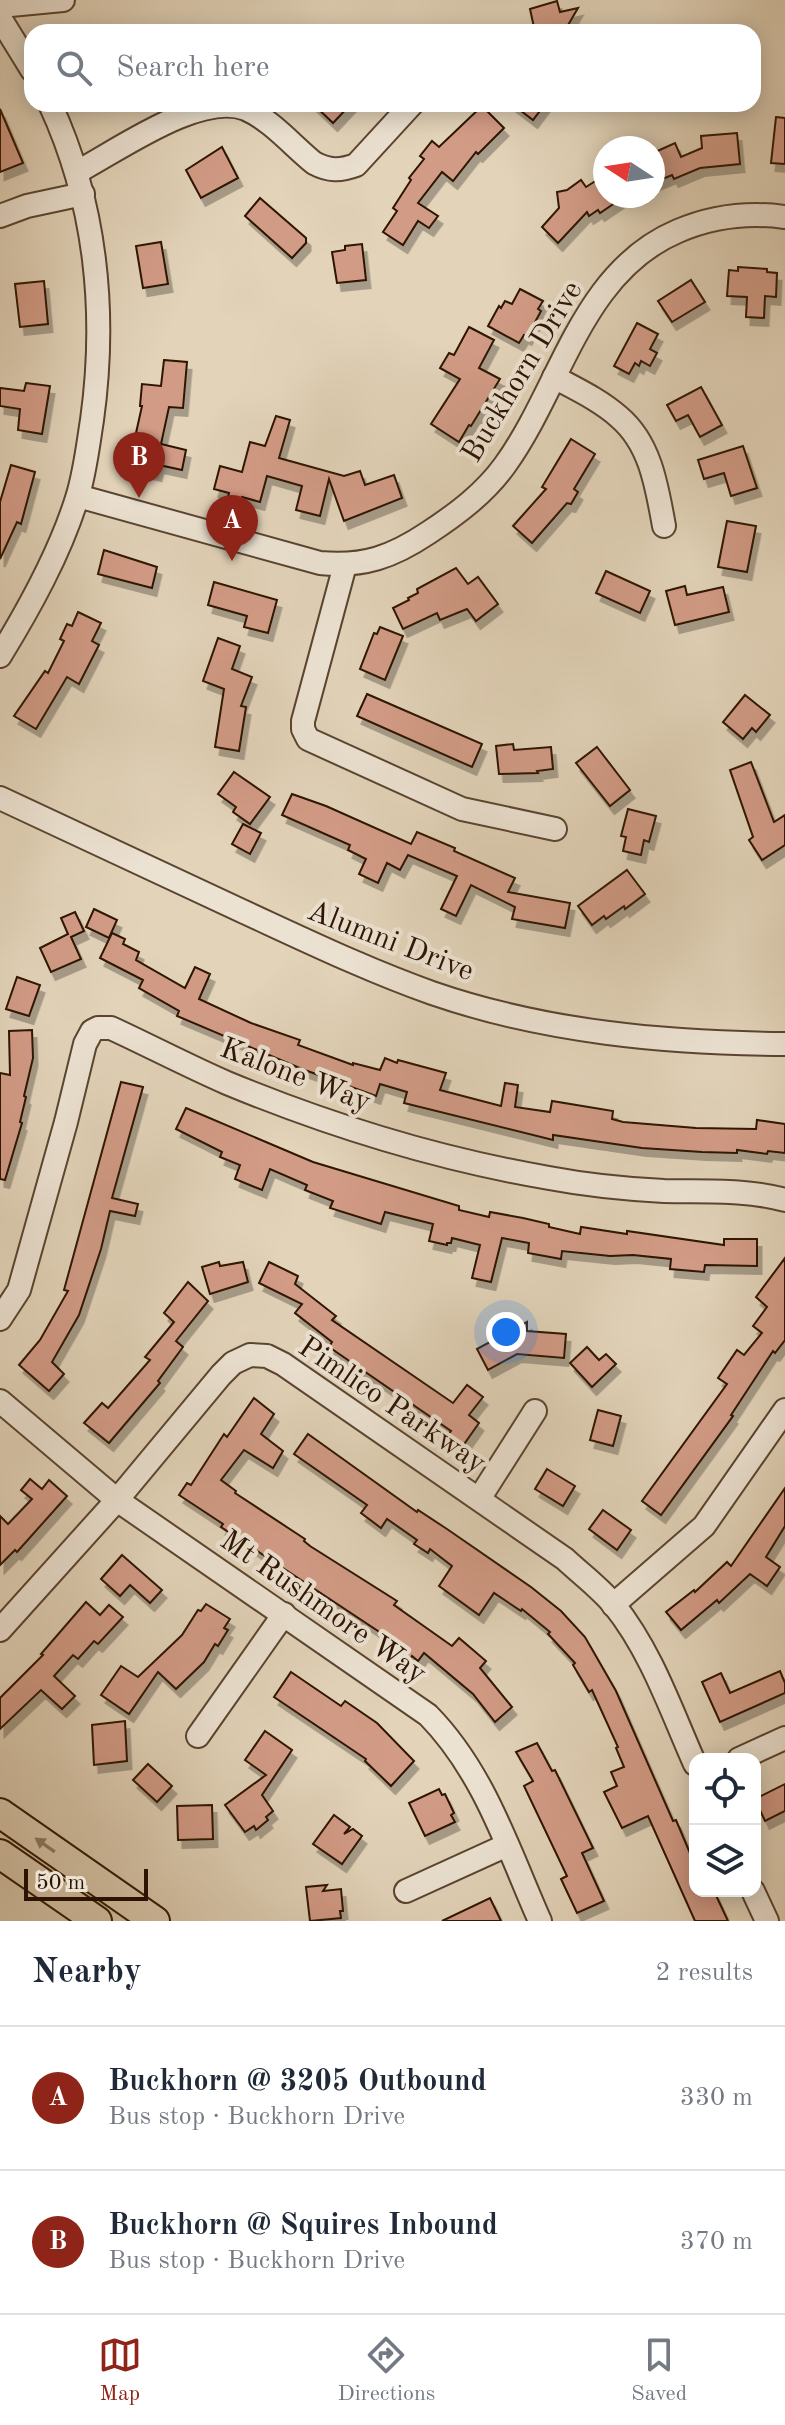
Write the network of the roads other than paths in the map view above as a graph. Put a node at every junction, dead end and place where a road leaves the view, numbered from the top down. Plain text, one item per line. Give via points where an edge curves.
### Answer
1 (63, 0) edge
2 (0, 6) edge
3 (0, 18) edge
4 (24, 57) edge
5 (53, 112) edge
6 (190, 112) edge
7 (251, 112) edge
8 (405, 112) edge
9 (80, 183) junction
10 (0, 216) edge
11 (785, 217) edge
12 (554, 377) junction
13 (78, 496) junction
14 (664, 526) dead end
15 (345, 565) junction
16 (0, 656) edge
17 (0, 798) edge
18 (555, 829) dead end
19 (785, 1044) edge
20 (785, 1200) edge
21 (0, 1319) edge
22 (0, 1401) edge
23 (785, 1410) edge
24 (535, 1411) dead end
25 (479, 1499) junction
26 (117, 1500) junction
27 (613, 1605) junction
28 (284, 1614) junction
29 (0, 1630) edge
30 (198, 1736) dead end
31 (785, 1738) edge
32 (690, 1753) edge
33 (752, 1753) edge
34 (0, 1813) edge
35 (507, 1845) junction
36 (0, 1854) edge
37 (406, 1891) dead end
38 (756, 1897) edge
39 (97, 1921) edge
40 (155, 1921) edge
41 (540, 1921) edge
42 (767, 1921) edge

1 - 2 street
3 - 4 street
5 - 9 street
6 - 9 street
7 - 8 street via 314,163 334,170 356,165
9 - 10 street
9 - 13 street via 100,334
11 - 12 street, Buckhorn Drive via 716,218 645,248 600,296
12 - 14 street via 608,408 633,431 656,479
12 - 15 street, Buckhorn Drive via 505,465 465,507 407,548
13 - 15 street, Buckhorn Drive via 298,558
13 - 16 street via 61,542
15 - 18 street via 303,721 308,739 462,809
17 - 19 street, Alumni Drive via 362,966 434,994 529,1020 613,1034
20 - 21 street, Kalone Way via 743,1192 594,1185 439,1155 292,1108 111,1028 98,1028 85,1044 19,1290
22 - 26 street, Mt Rushmore Way
23 - 27 street via 704,1526
24 - 25 street
25 - 26 street, Pimlico Parkway via 283,1364 258,1353 233,1363
25 - 27 street, Pimlico Parkway via 565,1559
26 - 28 street, Mt Rushmore Way
26 - 29 street, Pimlico Parkway
27 - 32 street, Pimlico Parkway via 638,1639
28 - 30 street
28 - 35 street, Mt Rushmore Way via 412,1702 441,1729 469,1765
31 - 33 street
40 -> 34 main road
35 - 37 street
35 - 41 street, Mt Rushmore Way
36 - 39 main road
38 - 42 street

